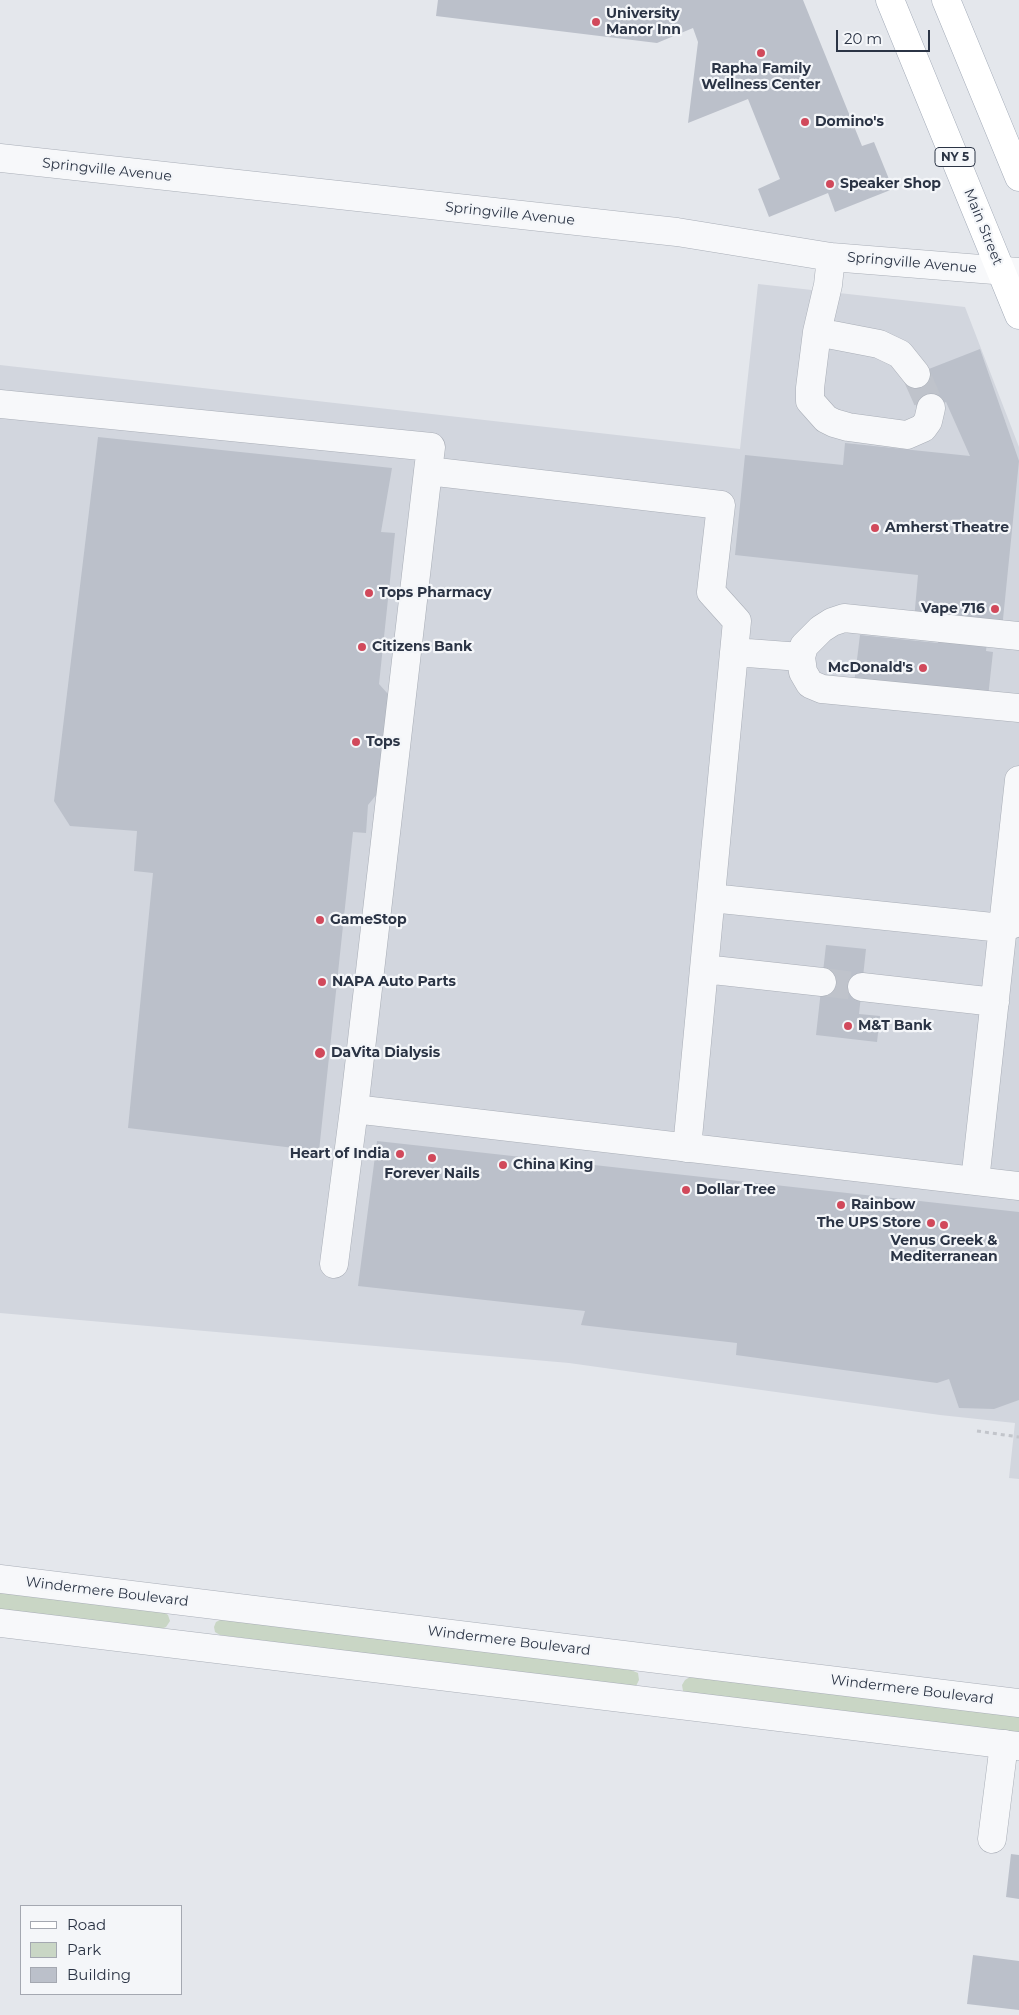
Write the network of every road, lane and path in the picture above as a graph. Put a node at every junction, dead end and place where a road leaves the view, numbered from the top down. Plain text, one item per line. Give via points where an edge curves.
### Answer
1 (890, 0) edge
2 (946, 0) edge
3 (0, 158) edge
4 (1019, 177) edge
5 (831, 257) junction
6 (1010, 271) edge
7 (1019, 315) edge
8 (816, 332) junction
9 (916, 374) tunnel mouth
10 (0, 404) edge
11 (931, 408) dead end
12 (428, 471) junction
13 (1019, 636) edge
14 (734, 652) junction
15 (801, 657) junction
16 (1019, 708) edge
17 (1019, 780) edge
18 (711, 898) junction
19 (1011, 925) edge
20 (1019, 961) edge
21 (704, 969) junction
22 (822, 982) tunnel mouth
23 (862, 987) tunnel mouth
24 (995, 1002) junction
25 (354, 1109) junction
26 (687, 1148) junction
27 (975, 1181) junction
28 (1019, 1186) edge
29 (334, 1264) dead end
30 (977, 1431) dead end
31 (1019, 1437) edge
32 (0, 1579) edge
33 (197, 1603) junction
34 (0, 1622) edge
35 (192, 1646) junction
36 (665, 1660) junction
37 (660, 1703) junction
38 (1019, 1703) edge
39 (1012, 1745) edge
40 (992, 1839) dead end

1 - 6 main road, Main Street / NY 5
2 - 4 main road
3 - 5 street, Springville Avenue via 677,232
5 - 6 street, Springville Avenue
5 - 8 street via 828,285
6 - 7 main road, Main Street / NY 5
8 - 9 street via 879,344 900,354
8 - 11 street via 810,401 826,418 848,427 907,435 923,428
10 - 12 street via 431,447
12 - 14 street via 721,505 711,592 737,621
12 - 25 street
13 - 15 street via 844,618 821,629 804,646
14 - 15 street
14 - 18 street
15 - 16 street via 803,672 810,684 822,689
17 - 19 street
18 - 19 street
18 - 21 street
19 - 20 street
19 - 24 street
21 - 22 street
21 - 26 street
23 - 24 street
24 - 27 street
25 - 26 street
25 - 29 street
26 - 27 street
27 - 28 street
30 - 31 path
32 - 33 street, Windermere Boulevard
33 - 35 street
33 - 36 street, Windermere Boulevard
34 - 35 street
35 - 37 street
36 - 37 street
36 - 38 street, Windermere Boulevard
37 - 39 street
39 - 40 street

